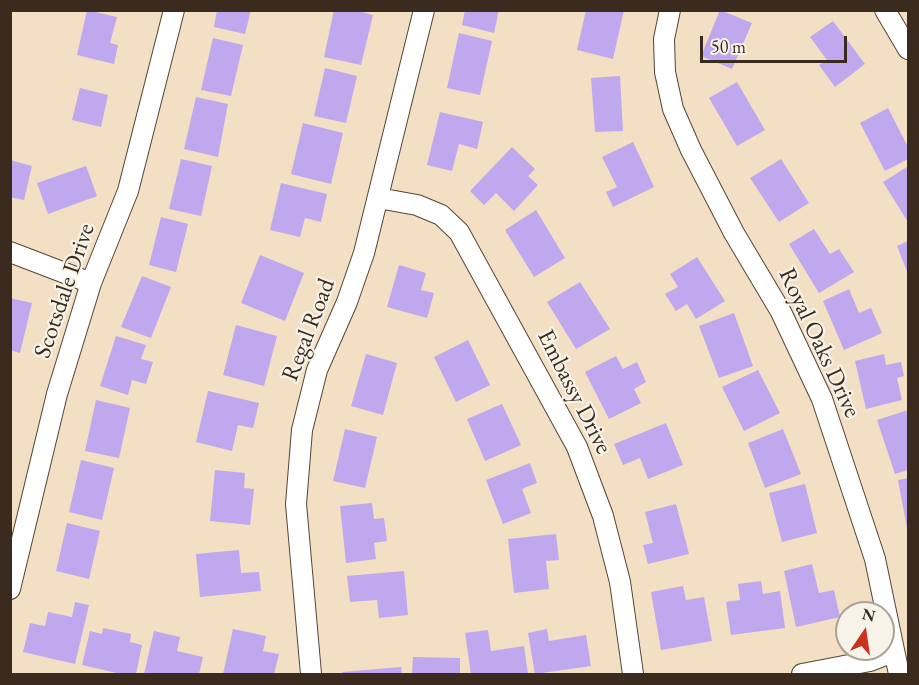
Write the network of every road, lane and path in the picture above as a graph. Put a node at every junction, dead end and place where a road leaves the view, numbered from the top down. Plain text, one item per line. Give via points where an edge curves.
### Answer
1 (174, 10) edge
2 (424, 10) edge
3 (670, 10) edge
4 (885, 10) edge
5 (909, 49) edge
6 (378, 198) junction
7 (10, 252) edge
8 (91, 283) junction
9 (10, 589) edge
10 (883, 601) edge
11 (895, 660) edge
12 (870, 661) edge
13 (310, 675) edge
14 (633, 675) edge
15 (802, 675) edge
16 (899, 675) edge

1 - 8 street, Scotsdale Drive via 128,191
2 - 6 street, Regal Road
3 - 10 street, Royal Oaks Drive via 664,39 665,72 673,109 734,233 782,312 822,399 875,559
4 - 5 street
6 - 13 street, Regal Road via 347,302 316,370 302,430 296,504
6 - 14 street, Embassy Drive via 425,208 441,215 459,232 577,447 603,516 620,582
7 - 8 street
8 - 9 street, Scotsdale Drive via 57,394
11 - 16 street, Royal Oaks Drive
12 - 15 street

